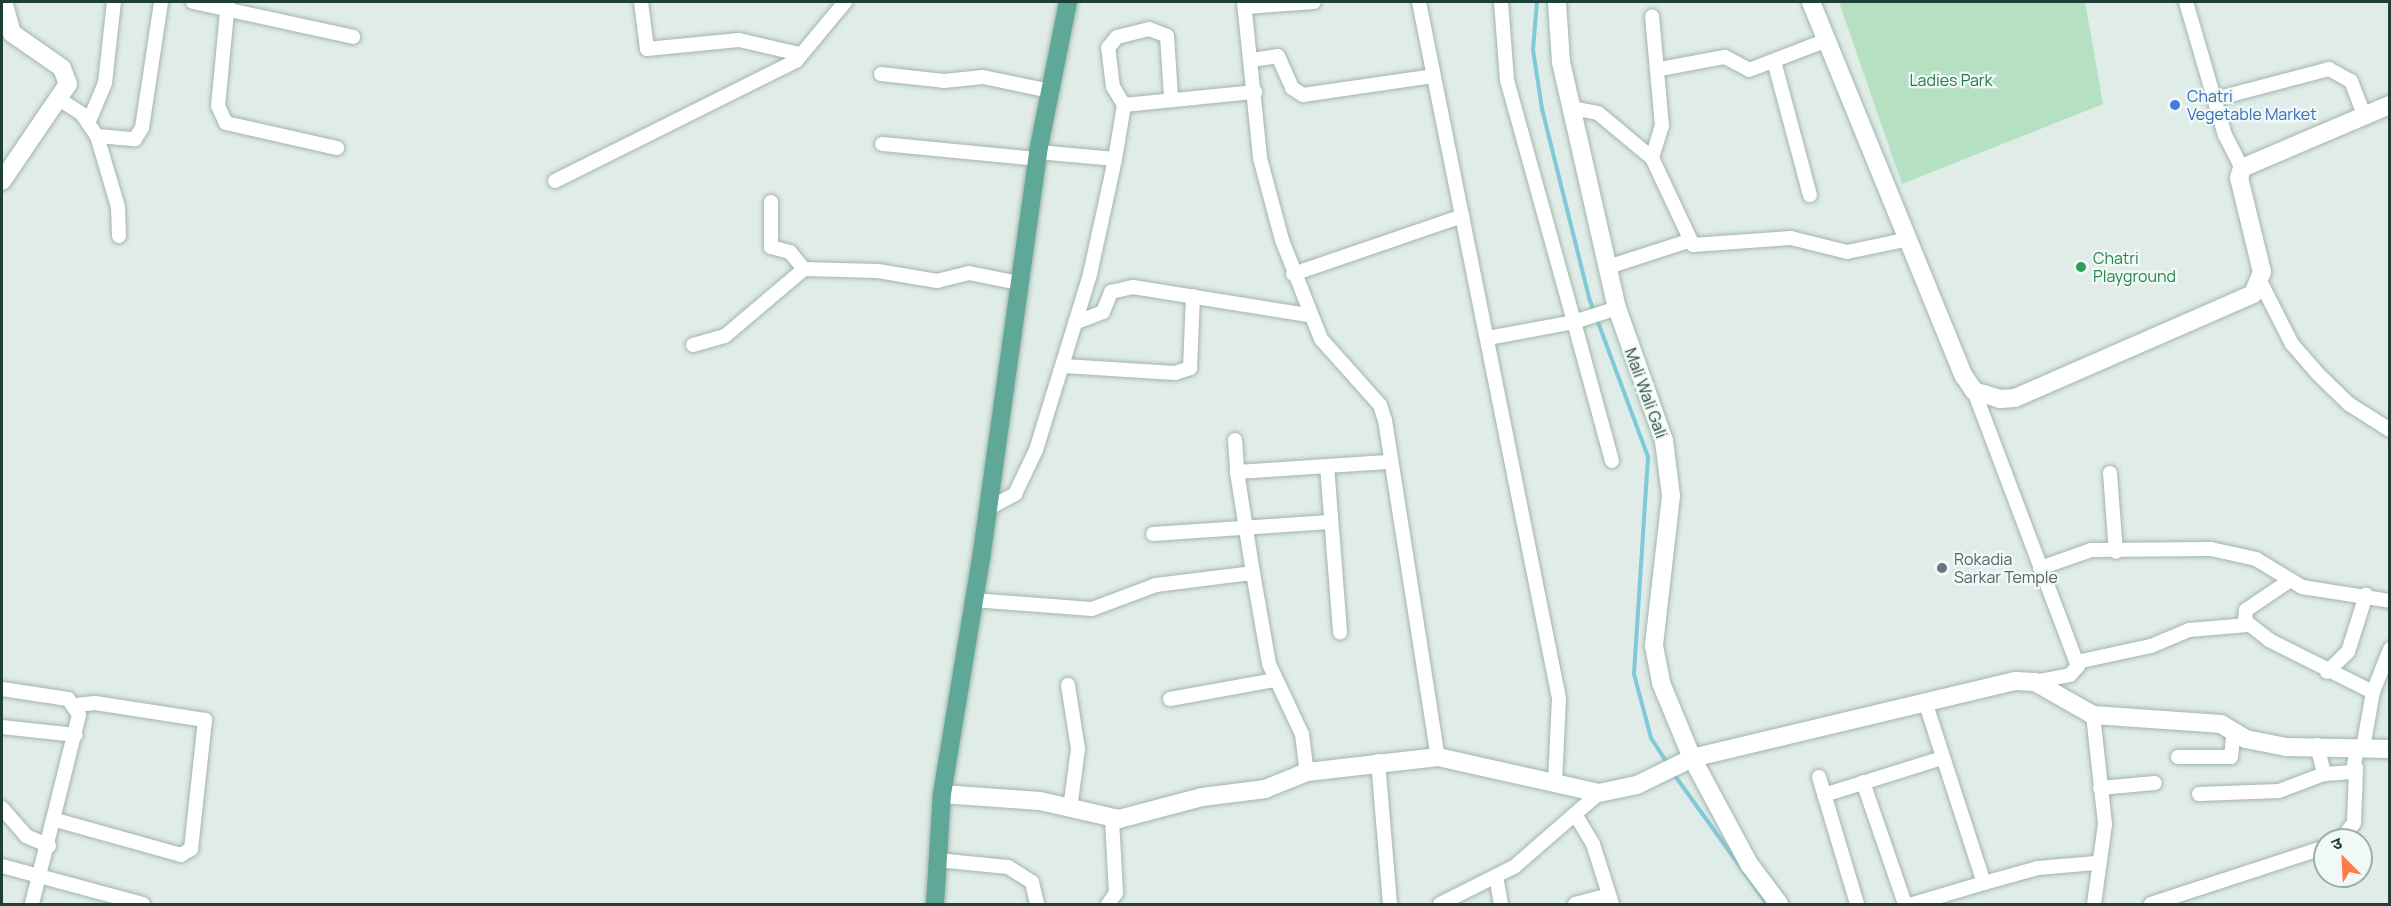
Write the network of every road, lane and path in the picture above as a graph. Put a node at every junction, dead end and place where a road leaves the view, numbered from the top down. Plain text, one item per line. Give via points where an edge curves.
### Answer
1 (3, 2) edge
2 (114, 2) edge
3 (161, 2) edge
4 (193, 2) edge
5 (641, 2) edge
6 (845, 2) edge
7 (1068, 2) edge
8 (1314, 2) edge
9 (1419, 2) edge
10 (1502, 2) edge
11 (1557, 2) edge
12 (1811, 2) edge
13 (2186, 2) edge
14 (228, 4) edge
15 (1244, 4) edge
16 (1653, 16) dead end
17 (7, 35) edge
18 (353, 37) dead end
19 (1827, 40) junction
20 (799, 54) junction
21 (1251, 60) junction
22 (1774, 61) junction
23 (1660, 69) junction
24 (881, 74) dead end
25 (1433, 75) junction
26 (1050, 91) junction
27 (1255, 92) junction
28 (1172, 97) junction
29 (59, 99) junction
30 (2214, 99) junction
31 (1124, 105) junction
32 (2390, 105) edge
33 (1572, 108) junction
34 (2364, 115) junction
35 (89, 121) junction
36 (97, 136) junction
37 (882, 144) dead end
38 (337, 148) dead end
39 (1038, 155) junction
40 (1652, 158) junction
41 (1115, 159) junction
42 (2242, 168) junction
43 (2, 180) edge
44 (555, 181) dead end
45 (1810, 195) dead end
46 (771, 202) dead end
47 (1462, 216) junction
48 (119, 236) dead end
49 (1909, 239) junction
50 (1688, 241) junction
51 (1608, 267) junction
52 (804, 269) junction
53 (1293, 274) junction
54 (1018, 283) junction
55 (2261, 283) junction
56 (1193, 296) junction
57 (1610, 310) junction
58 (1307, 315) junction
59 (1077, 322) junction
60 (1574, 322) junction
61 (1488, 338) junction
62 (693, 345) dead end
63 (1064, 366) junction
64 (1974, 391) junction
65 (2390, 430) edge
66 (1234, 440) dead end
67 (1612, 461) dead end
68 (1388, 462) junction
69 (1327, 466) junction
70 (1237, 472) junction
71 (2110, 473) dead end
72 (989, 508) junction
73 (1330, 522) junction
74 (1244, 527) junction
75 (1153, 534) dead end
76 (2116, 552) junction
77 (2040, 568) junction
78 (1253, 573) junction
79 (2289, 581) junction
80 (2366, 595) junction
81 (973, 600) junction
82 (2390, 602) edge
83 (2248, 625) junction
84 (1340, 632) dead end
85 (2390, 649) edge
86 (2077, 662) junction
87 (2327, 672) junction
88 (1275, 680) junction
89 (2035, 681) junction
90 (1068, 685) dead end
91 (2, 689) edge
92 (2373, 692) junction
93 (1170, 699) dead end
94 (1925, 700) junction
95 (76, 705) junction
96 (2093, 715) junction
97 (2, 728) edge
98 (2234, 730) junction
99 (76, 735) junction
100 (2318, 745) junction
101 (2390, 749) edge
102 (2358, 756) junction
103 (1438, 757) junction
104 (2178, 757) dead end
105 (1692, 758) junction
106 (1942, 758) junction
107 (1378, 761) junction
108 (1307, 772) junction
109 (2324, 774) junction
110 (1819, 777) dead end
111 (1863, 782) junction
112 (2155, 783) dead end
113 (1555, 784) junction
114 (2100, 788) junction
115 (1599, 793) junction
116 (942, 794) junction
117 (2199, 794) dead end
118 (1824, 795) junction
119 (2, 808) edge
120 (1070, 809) junction
121 (1575, 814) junction
122 (1112, 818) junction
123 (56, 820) junction
124 (2350, 828) edge
125 (49, 846) junction
126 (2313, 850) edge
127 (937, 860) junction
128 (2096, 863) junction
129 (2, 866) edge
130 (41, 875) junction
131 (1496, 876) junction
132 (1984, 882) junction
133 (2192, 890) junction
134 (1610, 900) edge
135 (32, 904) edge
136 (143, 904) edge
137 (935, 904) edge
138 (1037, 904) edge
139 (1107, 904) edge
140 (1390, 904) edge
141 (1440, 904) edge
142 (1501, 904) edge
143 (1575, 904) edge
144 (1779, 904) edge
145 (1857, 904) edge
146 (1905, 904) edge
147 (1912, 904) edge
148 (2094, 904) edge
149 (2151, 904) edge
150 (2197, 904) edge

1 - 17 street
2 - 35 street via 105,83
3 - 36 street via 142,128 135,139
4 - 14 street
5 - 20 street via 647,49 739,40
6 - 20 street
7 - 26 main road
8 - 15 street
9 - 25 street
10 - 60 street via 1507,80
11 - 33 street, Mali Wali Gali via 1559,51
12 - 19 street
13 - 30 street
14 - 18 street
14 - 38 street via 218,106 226,123
15 - 21 street
16 - 23 street
17 - 29 street via 67,73 69,84
19 - 22 street
19 - 49 street
20 - 44 street via 768,77
21 - 25 street via 1278,56 1292,88 1303,95
21 - 27 street
22 - 23 street via 1749,70 1725,57
22 - 45 street
23 - 40 street via 1662,126
24 - 26 street via 944,81 984,77
25 - 47 street
26 - 39 main road
27 - 28 street
27 - 53 street via 1260,158
28 - 31 street
28 - 31 street via 1167,36 1149,29 1117,37 1108,48 1113,87
29 - 35 street
29 - 43 street
30 - 34 street via 2328,69 2351,81
30 - 42 street
31 - 41 street
32 - 34 street
33 - 40 street via 1598,113
33 - 51 street, Mali Wali Gali
34 - 42 street
35 - 36 street
36 - 48 street via 118,207
37 - 39 street
39 - 41 street
39 - 54 main road
40 - 50 street
41 - 59 street
42 - 55 street via 2239,178 2254,231
46 - 52 street via 771,248 790,252
47 - 53 street
47 - 61 street
49 - 50 street via 1847,252 1791,238 1701,246
49 - 64 street
50 - 51 street
51 - 57 street, Mali Wali Gali
52 - 54 street via 878,271 937,281 969,273
52 - 62 street via 732,331
53 - 58 street
54 - 72 main road
55 - 64 street via 2241,301 2015,398
55 - 65 street via 2292,344 2318,374 2349,404
56 - 58 street
56 - 59 street via 1118,289 1107,298 1103,312
56 - 63 street via 1190,368 1175,373
57 - 60 street
57 - 105 street, Mali Wali Gali via 1664,441 1671,496 1654,646 1661,683
58 - 68 street via 1340,364 1380,405
59 - 63 street
60 - 61 street
60 - 67 street
61 - 113 street via 1559,698
63 - 72 street via 1020,486 1006,502
64 - 77 street
66 - 70 street
68 - 69 street
68 - 103 street
69 - 70 street
69 - 73 street
70 - 74 street
71 - 76 street
72 - 81 main road
73 - 74 street
73 - 84 street
74 - 75 street
74 - 78 street
76 - 77 street via 2091,550
76 - 79 street via 2211,549 2256,559
77 - 86 street
78 - 81 street via 1156,585 1092,609
78 - 88 street
79 - 80 street
79 - 83 street via 2246,610
80 - 82 street
80 - 87 street via 2348,652
81 - 116 main road
83 - 86 street via 2189,630 2151,646
83 - 87 street
85 - 92 street
86 - 89 street via 2070,675
87 - 92 street
88 - 93 street
88 - 108 street via 1302,734
89 - 94 street via 2003,682
89 - 96 street
90 - 120 street via 1078,749
91 - 95 street via 68,699
92 - 102 street
94 - 105 street
94 - 106 street
95 - 99 street
95 - 123 street via 95,703 205,720 191,849 181,855
96 - 98 street via 2221,724
96 - 114 street
97 - 99 street
98 - 100 street via 2255,742
98 - 104 street via 2232,757
99 - 123 street
100 - 102 street
100 - 109 street
101 - 102 street
102 - 109 street via 2349,774
102 - 124 street via 2354,823
103 - 107 street
103 - 113 street
105 - 115 street via 1636,785
105 - 144 street, Mali Wali Gali via 1749,864
106 - 111 street
106 - 132 street
107 - 108 street
107 - 140 street
108 - 122 street via 1265,789
109 - 117 street via 2279,791
110 - 118 street
111 - 118 street
111 - 146 street
112 - 114 street
113 - 115 street
114 - 128 street via 2104,824
115 - 121 street
116 - 120 street via 1040,801
116 - 127 main road
118 - 145 street
119 - 125 street via 26,836
120 - 122 street
121 - 131 street
121 - 134 street via 1593,844
122 - 139 street via 1116,893
123 - 125 street
125 - 130 street
126 - 133 street
127 - 137 main road
127 - 138 street via 1008,867 1032,882
128 - 132 street via 2038,868
128 - 148 street
129 - 130 street
130 - 135 street
130 - 136 street
131 - 141 street
131 - 142 street
132 - 147 street
133 - 149 street
133 - 150 street
134 - 143 street

